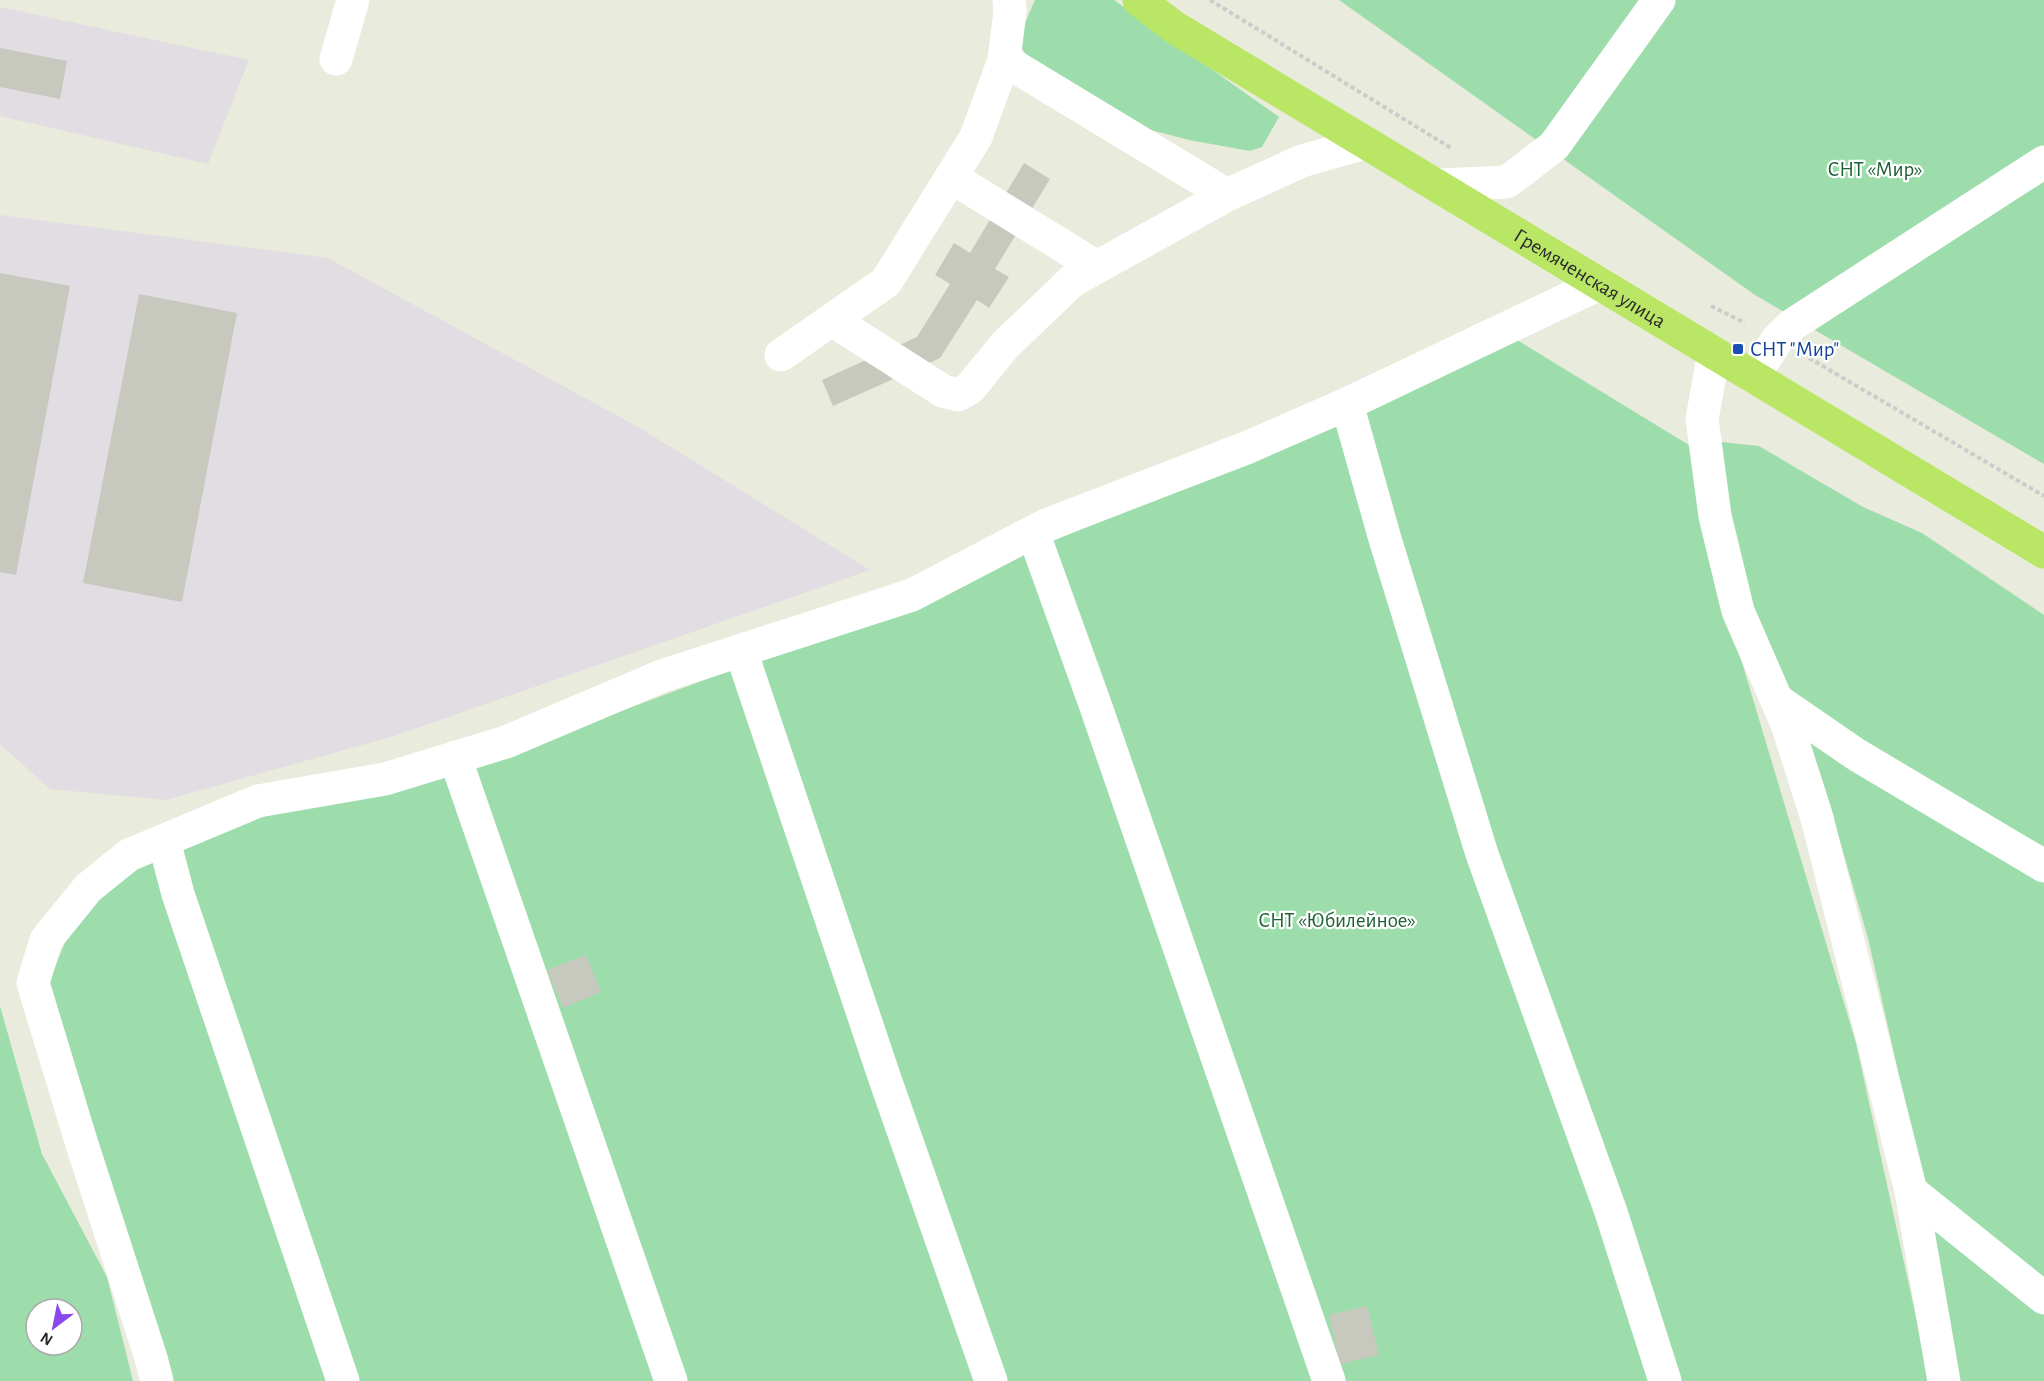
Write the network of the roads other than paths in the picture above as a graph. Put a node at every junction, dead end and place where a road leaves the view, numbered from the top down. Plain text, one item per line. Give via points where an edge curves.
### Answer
1 (352, 0) edge
2 (1009, 0) edge
3 (1139, 0) edge
4 (1659, 0) edge
5 (336, 59) dead end
6 (1004, 60) junction
7 (1365, 143) junction
8 (2044, 162) edge
9 (951, 177) junction
10 (1437, 186) junction
11 (1227, 195) junction
12 (1097, 267) junction
13 (1599, 284) junction
14 (832, 320) junction
15 (1714, 353) junction
16 (781, 355) dead end
17 (1753, 377) junction
18 (1347, 404) junction
19 (1034, 532) junction
20 (2044, 552) edge
21 (741, 651) junction
22 (1777, 700) junction
23 (455, 757) junction
24 (164, 841) junction
25 (2044, 866) edge
26 (1911, 1191) junction
27 (2044, 1298) edge
28 (157, 1381) edge
29 (343, 1381) edge
30 (671, 1381) edge
31 (991, 1381) edge
32 (1329, 1381) edge
33 (1665, 1381) edge
34 (1944, 1381) edge

1 - 5 street
2 - 6 street
3 - 7 main road, Гремяченская улица via 1174,27
4 - 10 street via 1554,146 1507,182
6 - 9 street via 976,137
6 - 11 street
7 - 10 main road, Гремяченская улица
7 - 11 street via 1302,161
8 - 17 street via 1792,325
9 - 12 street
9 - 14 street via 886,282
10 - 13 main road, Гремяченская улица
11 - 12 street
12 - 14 street via 1072,281 1005,345 970,388 958,395 943,391
13 - 15 main road, Гремяченская улица
13 - 18 street
14 - 16 street
15 - 17 main road, Гремяченская улица
15 - 22 street via 1702,419 1715,516 1738,611
17 - 20 main road, Гремяченская улица
18 - 19 street
18 - 33 street via 1384,539 1482,854 1611,1212
19 - 21 street via 912,595
19 - 32 street
21 - 23 street via 662,676 506,742
21 - 31 street
22 - 25 street via 1857,755
22 - 26 street via 1817,818
23 - 24 street via 385,779 258,801
23 - 30 street
24 - 28 street via 129,855 88,888 46,940 33,983
24 - 29 street via 178,894
26 - 27 street
26 - 34 street

